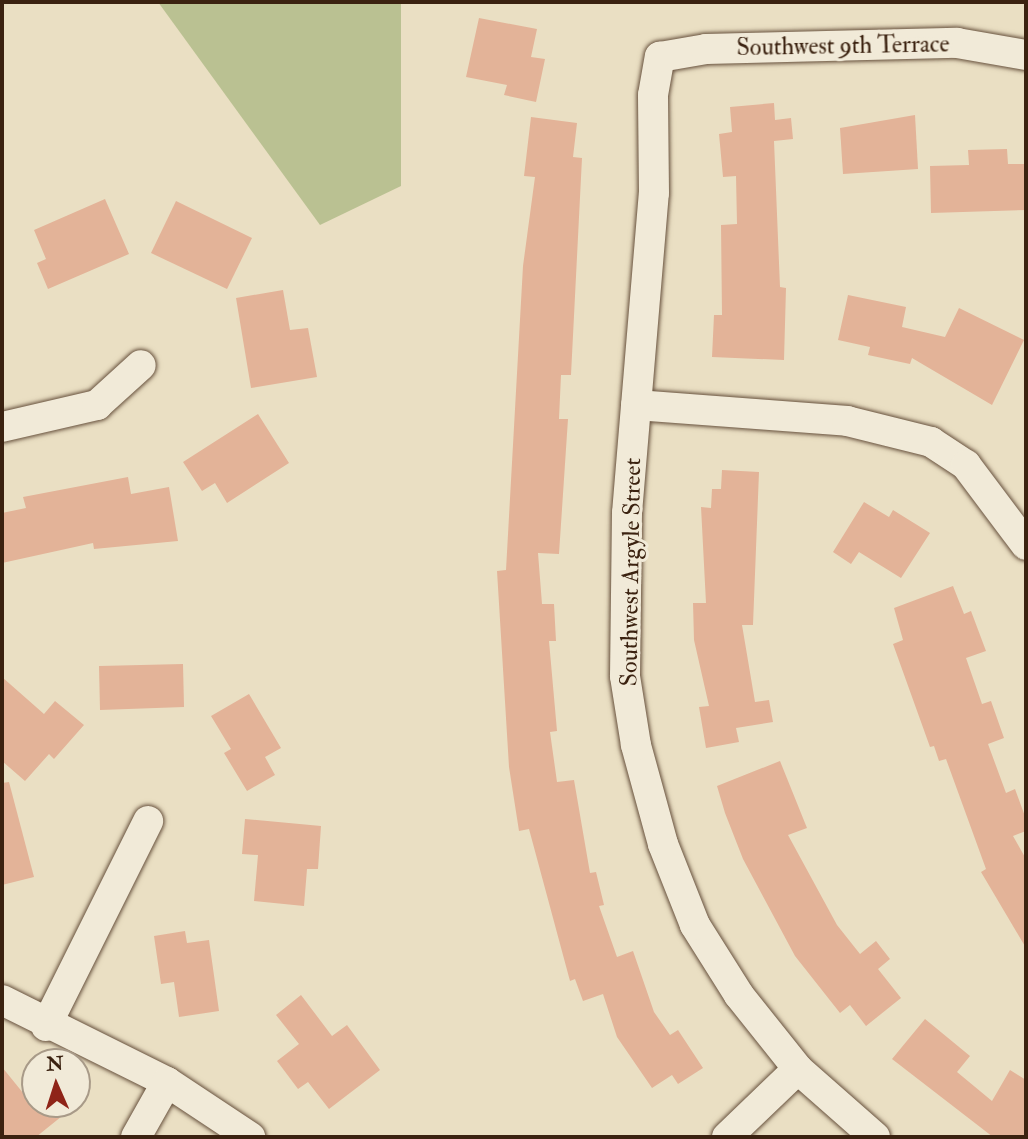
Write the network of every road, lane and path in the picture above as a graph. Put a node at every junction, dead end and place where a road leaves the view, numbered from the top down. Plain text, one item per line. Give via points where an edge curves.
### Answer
1 (1026, 55) edge
2 (660, 57) joint
3 (141, 365) dead end
4 (636, 405) junction
5 (2, 427) edge
6 (1026, 545) edge
7 (148, 821) dead end
8 (2, 1000) edge
9 (46, 1026) junction
10 (798, 1069) junction
11 (167, 1082) junction
12 (136, 1137) edge
13 (250, 1137) edge
14 (727, 1137) edge
15 (875, 1137) edge

1 - 2 street, Southwest 9th Terrace via 957,43 706,49
2 - 4 street, Southwest Argyle Street via 653,95 654,193
3 - 5 street via 97,405
4 - 6 street via 846,421 931,442 966,465
4 - 10 street, Southwest Argyle Street via 627,513 625,676 636,745 663,844 695,925 738,995
7 - 9 street
8 - 9 street
9 - 11 street
10 - 14 street
10 - 15 street, Southwest Argyle Street
11 - 12 street
11 - 13 street

